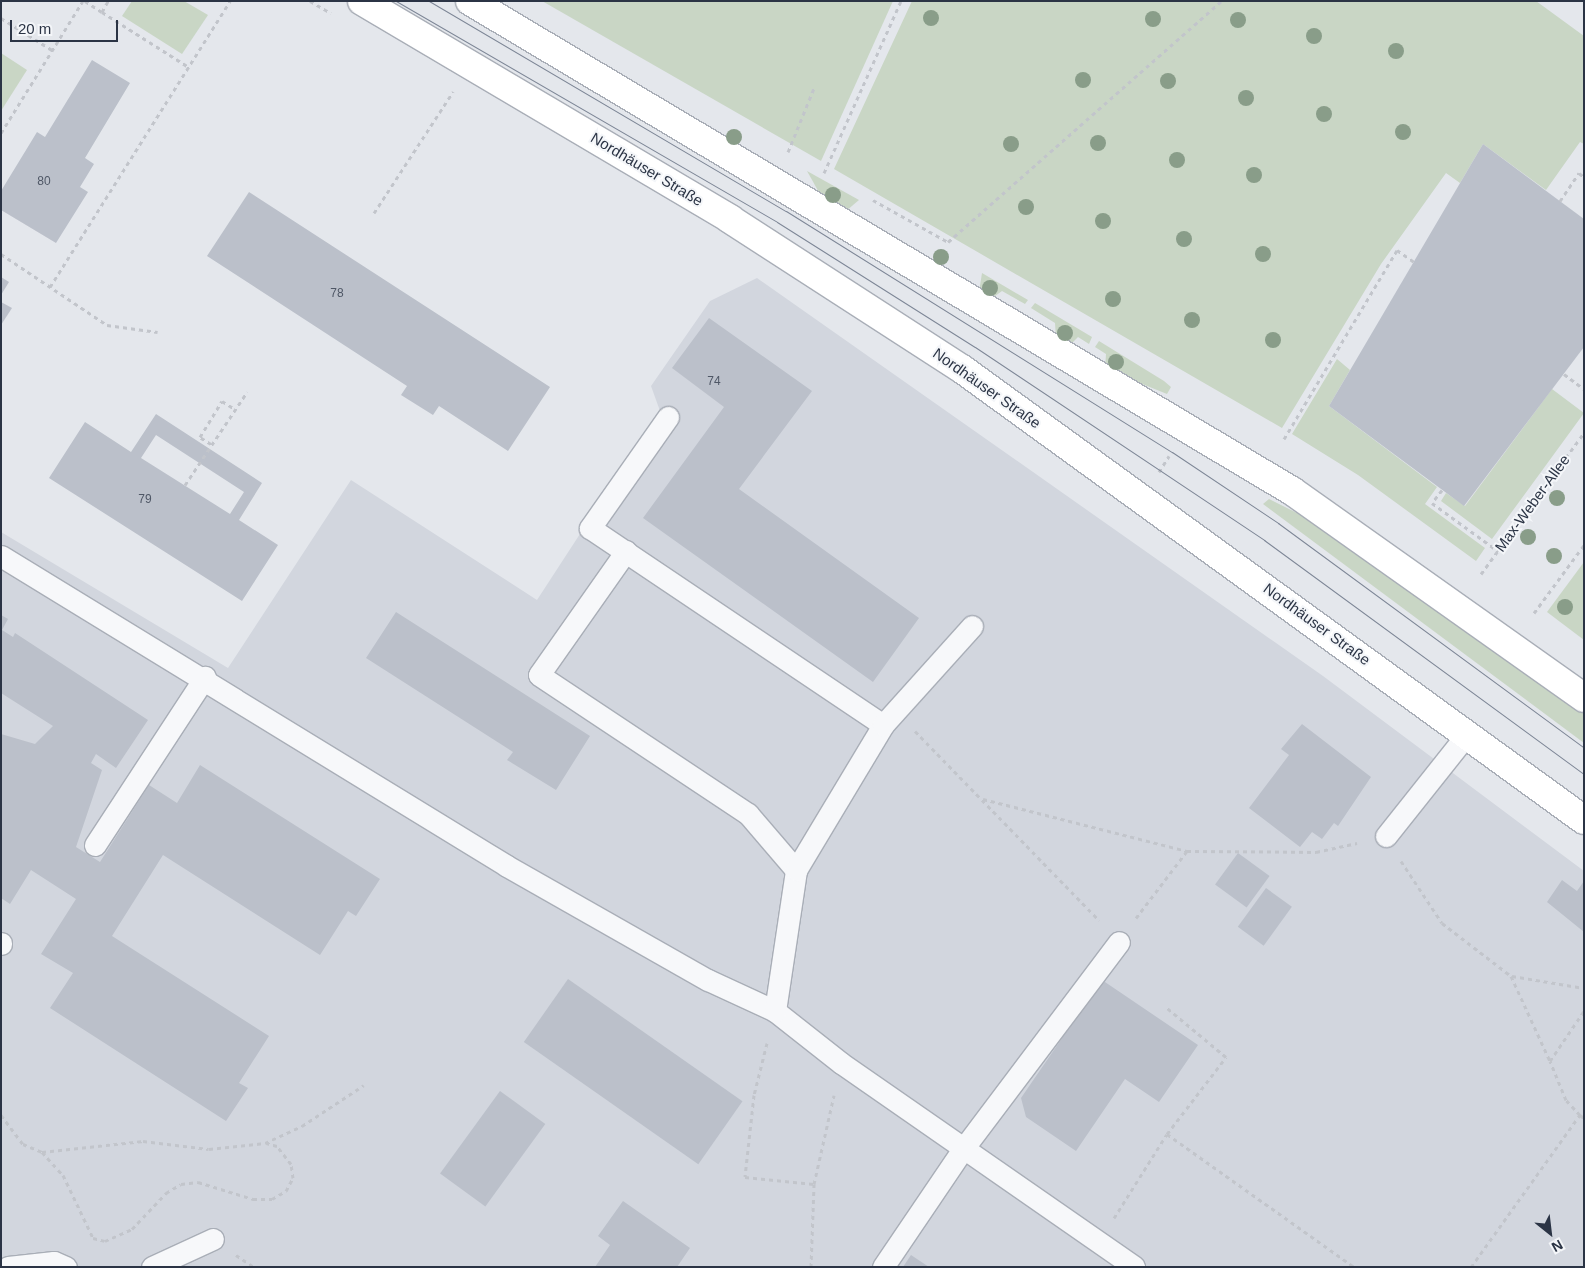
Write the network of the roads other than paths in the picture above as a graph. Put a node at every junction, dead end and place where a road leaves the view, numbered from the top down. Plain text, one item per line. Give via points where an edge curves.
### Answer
1 (362, 1) edge
2 (470, 1) edge
3 (668, 417) dead end
4 (626, 551) junction
5 (1, 556) edge
6 (972, 626) dead end
7 (206, 677) junction
8 (1584, 698) edge
9 (888, 718) junction
10 (1467, 734) junction
11 (1584, 820) edge
12 (1386, 836) road end
13 (95, 844) dead end
14 (796, 870) junction
15 (1119, 942) road end
16 (775, 1011) junction
17 (963, 1149) junction
18 (213, 1239) dead end
19 (8, 1267) edge
20 (66, 1267) edge
21 (152, 1267) edge
22 (883, 1267) edge
23 (1134, 1267) edge

1 - 10 main road, Nordhäuser Straße via 730,219 962,369
2 - 8 main road via 1292,491
3 - 4 lane via 590,528
4 - 9 lane
4 - 14 lane via 540,675 748,814
5 - 7 lane
6 - 9 lane
7 - 13 lane
7 - 16 lane via 507,866 708,980
9 - 14 lane
10 - 11 main road, Nordhäuser Straße
10 - 12 lane
14 - 16 lane
15 - 17 lane
16 - 17 lane via 841,1063
17 - 22 lane
17 - 23 lane
18 - 21 lane
19 - 20 lane via 54,1262

